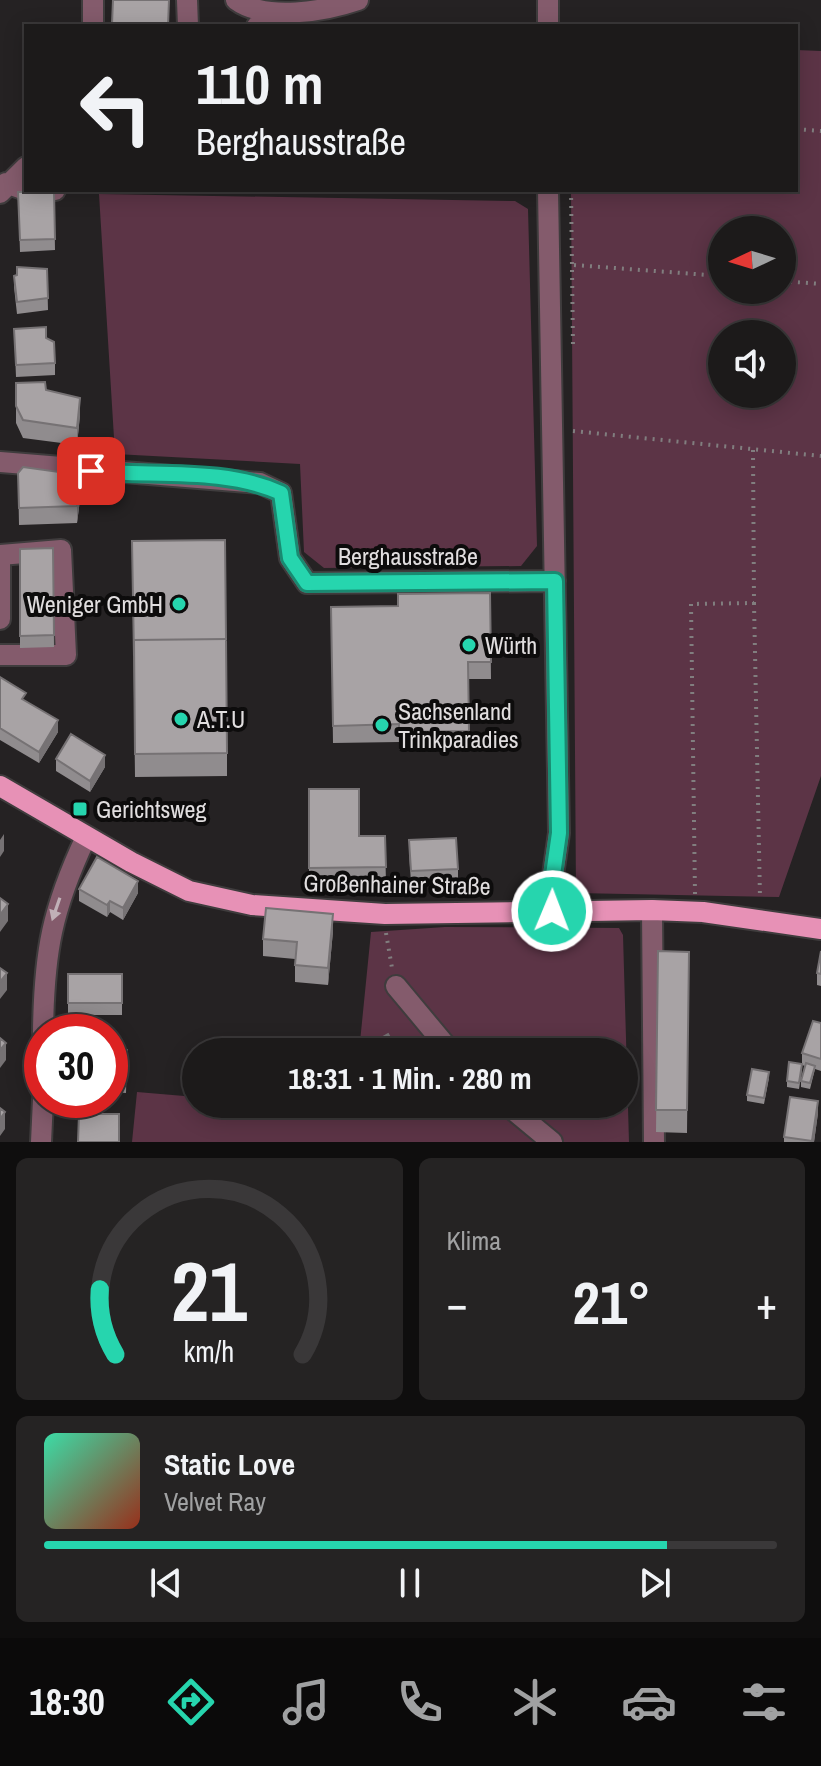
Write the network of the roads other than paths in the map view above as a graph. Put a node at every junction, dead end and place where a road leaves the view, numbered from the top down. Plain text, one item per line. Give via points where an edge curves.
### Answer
1 (93, 0) edge
2 (187, 0) edge
3 (236, 0) edge
4 (358, 0) edge
5 (548, 0) edge
6 (298, 11) junction
7 (93, 24) edge
8 (188, 24) edge
9 (262, 24) edge
10 (548, 24) edge
11 (24, 169) edge
12 (3, 188) edge
13 (24, 191) edge
14 (548, 192) edge
15 (0, 462) edge
16 (0, 558) edge
17 (555, 581) junction
18 (0, 619) edge
19 (0, 655) edge
20 (0, 786) edge
21 (86, 837) junction
22 (652, 910) junction
23 (552, 911) junction
24 (821, 929) edge
25 (396, 986) road end
26 (43, 1014) edge
27 (439, 1038) edge
28 (42, 1118) edge
29 (523, 1118) edge
30 (41, 1142) edge
31 (552, 1142) edge
32 (654, 1142) edge

1 - 7 street
2 - 8 street
3 - 6 street via 252,9
4 - 6 street
5 - 10 street
6 - 9 street
11 - 12 street
12 - 13 street
14 - 17 street
15 - 17 street, Berghausstraße via 260,483 281,493 290,558 307,583
16 - 18 street
16 - 19 street via 61,550 66,655
17 - 23 street via 559,833
20 - 21 main road, Großenhainer Straße
21 - 23 main road, Großenhainer Straße via 189,891 252,905 385,914
21 -> 26 street via 51,925
22 - 23 main road, Großenhainer Straße
22 - 24 main road, Großenhainer Straße
22 - 32 street
25 - 27 street
28 - 30 street
29 - 31 street

